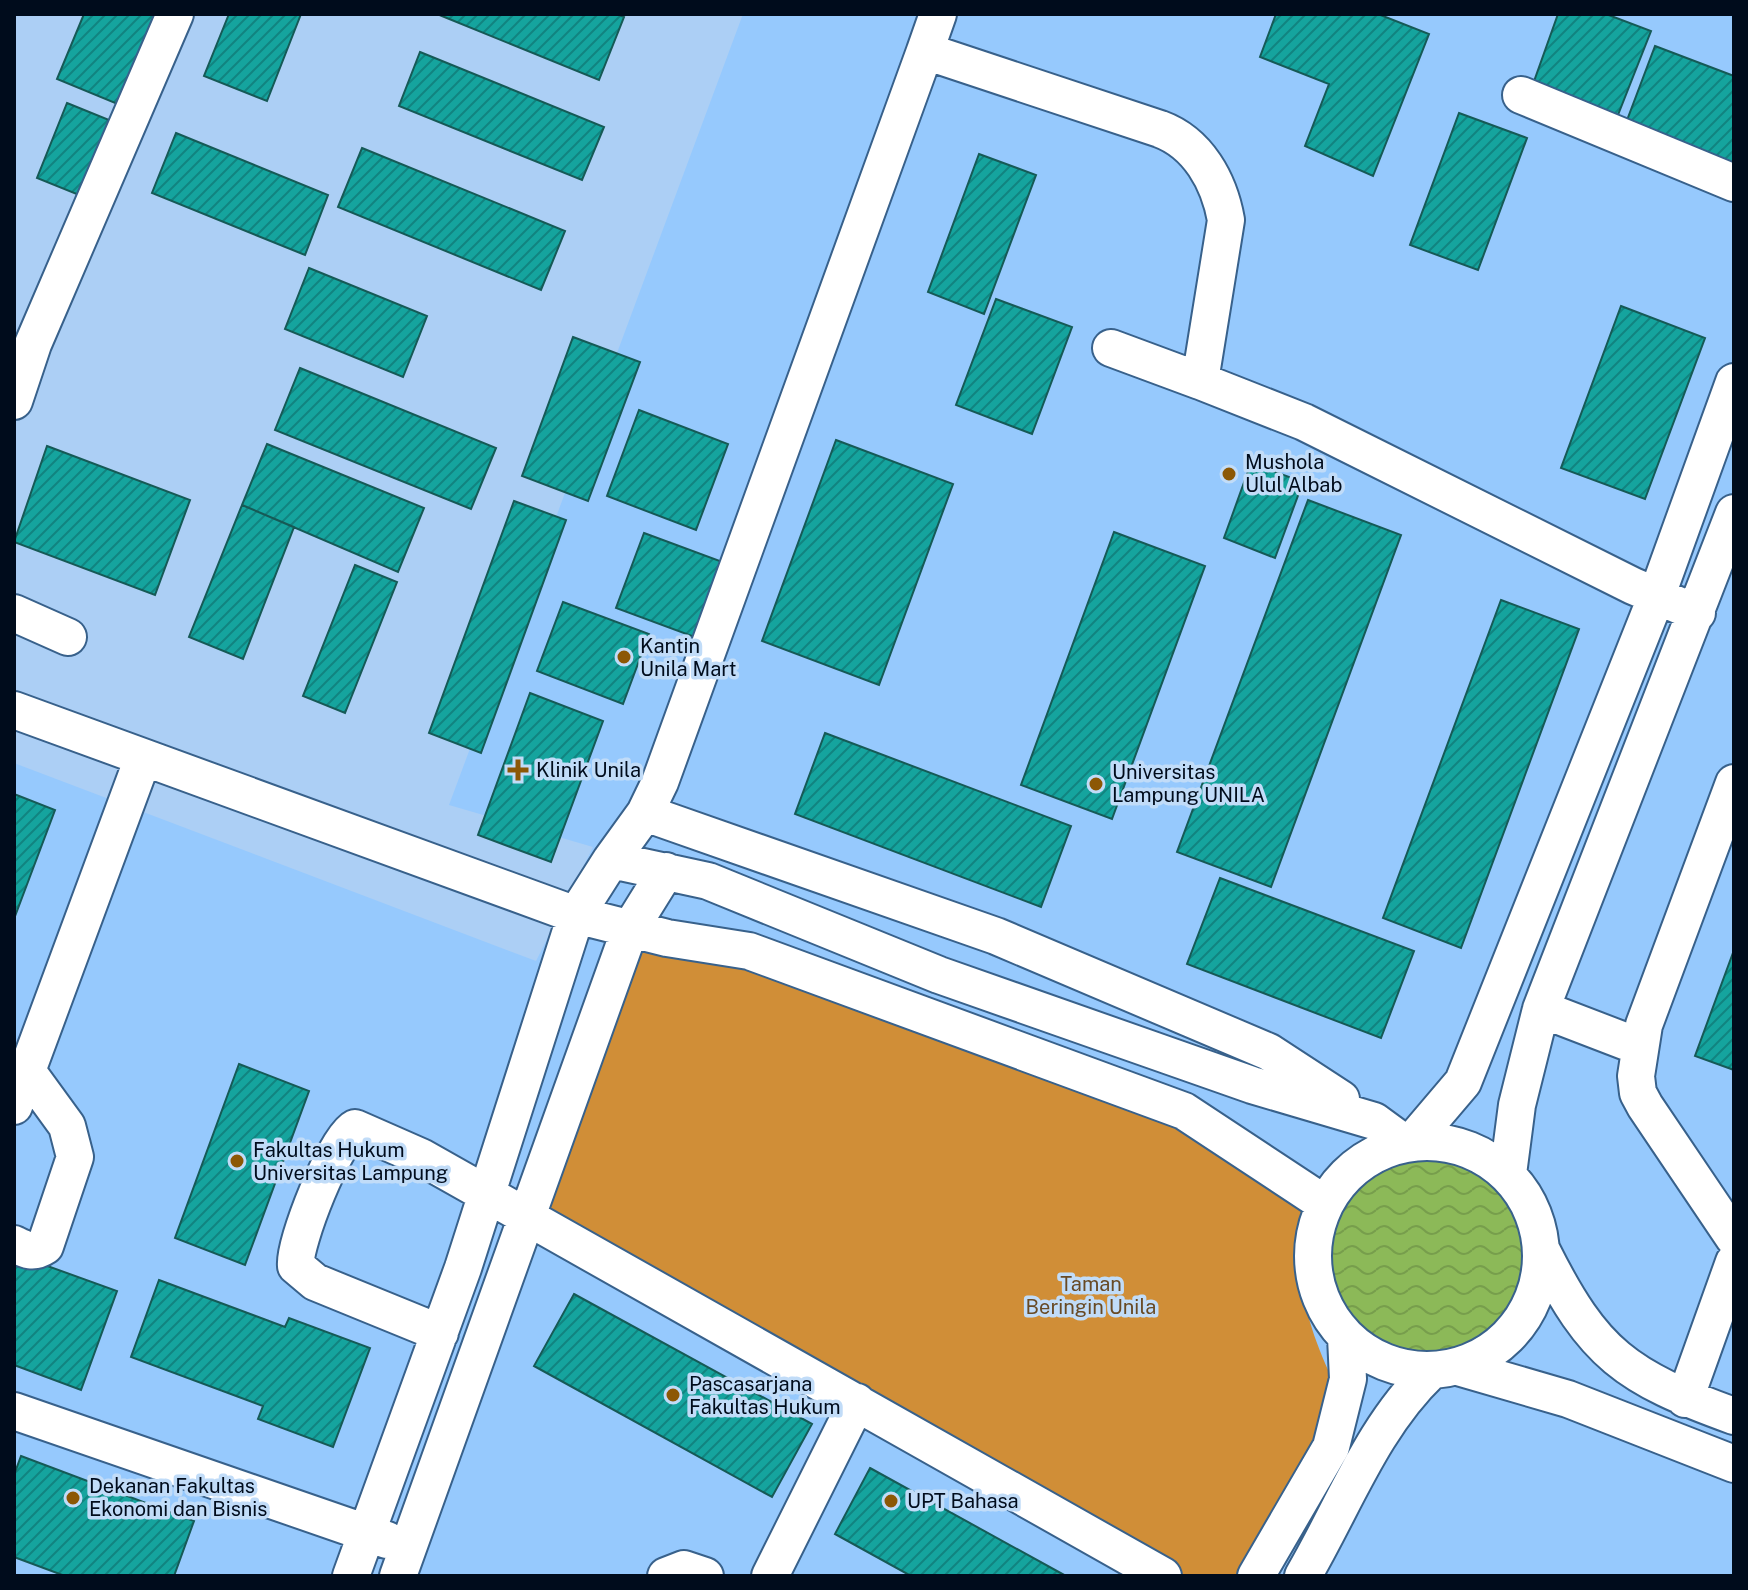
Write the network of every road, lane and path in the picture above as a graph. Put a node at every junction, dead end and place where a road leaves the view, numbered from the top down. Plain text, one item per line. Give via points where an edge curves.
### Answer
1 (175, 14) edge
2 (938, 14) edge
3 (925, 51) junction
4 (1521, 95) dead end
5 (1734, 183) edge
6 (1111, 348) dead end
7 (1200, 381) junction
8 (1734, 382) edge
9 (14, 401) edge
10 (1734, 513) edge
11 (1657, 595) junction
12 (14, 613) edge
13 (1697, 613) junction
14 (68, 637) dead end
15 (14, 710) edge
16 (143, 758) junction
17 (1734, 783) edge
18 (645, 813) junction
19 (611, 860) junction
20 (666, 871) junction
21 (576, 915) junction
22 (630, 929) junction
23 (1541, 1009) junction
24 (1640, 1047) junction
25 (27, 1071) junction
26 (14, 1106) edge
27 (1374, 1121) junction
28 (1408, 1143) junction
29 (1508, 1174) junction
30 (487, 1195) junction
31 (1325, 1204) junction
32 (526, 1217) junction
33 (1734, 1238) edge
34 (14, 1244) edge
35 (1542, 1251) junction
36 (1734, 1262) edge
37 (440, 1333) junction
38 (1346, 1337) junction
39 (1444, 1369) junction
40 (1685, 1399) junction
41 (857, 1402) junction
42 (14, 1411) edge
43 (1734, 1416) edge
44 (1734, 1464) edge
45 (366, 1532) junction
46 (1277, 1544) junction
47 (403, 1562) edge
48 (1318, 1571) edge
49 (351, 1576) edge
50 (666, 1576) edge
51 (705, 1576) edge
52 (770, 1576) edge
53 (1163, 1576) edge
54 (1256, 1576) edge

1 - 9 street via 33,344
2 - 3 street
3 - 7 street via 1175,134 1196,152 1222,199 1226,220
3 - 18 street
4 - 5 street
6 - 7 street
7 - 11 street via 1304,422
8 - 11 street
10 - 13 street
11 - 13 street
11 - 28 street via 1463,1082
12 - 14 street
13 - 23 street
15 - 16 street
16 - 21 street
16 - 25 street
17 - 24 street
18 - 19 street
18 - 27 street via 996,936 1269,1052
19 - 20 street
19 - 21 street
20 - 22 street
20 - 27 street via 722,886 939,975 1252,1085
21 - 22 street
21 - 30 street
22 - 31 street via 749,951 1184,1111
22 - 32 street
23 - 24 street
23 - 29 street via 1517,1105
24 - 33 street via 1638,1093
25 - 26 street
25 - 34 street via 67,1126 75,1157 45,1246 37,1252
27 - 28 street
28 - 29 street via 1447,1143 1480,1154
28 - 31 street via 1372,1155 1345,1176
29 - 35 street via 1526,1197
30 - 32 street
30 - 37 street
30 - 37 street via 421,1157 355,1128 340,1145 303,1234 295,1259 302,1274
31 - 38 street via 1313,1250 1320,1296
32 - 41 street
32 - 47 street
35 - 39 street via 1533,1302 1503,1343
35 - 40 street via 1563,1294 1603,1348
36 - 40 street
37 - 45 street
38 - 39 street via 1371,1356 1400,1368
38 - 46 street via 1348,1379 1331,1447
39 - 44 street via 1568,1399
39 - 48 street via 1403,1398 1381,1431
40 - 43 street
41 - 52 street
41 - 53 street
42 - 45 street
45 - 47 street
45 - 49 street
46 - 48 street
46 - 54 street
50 - 51 street via 684,1569

